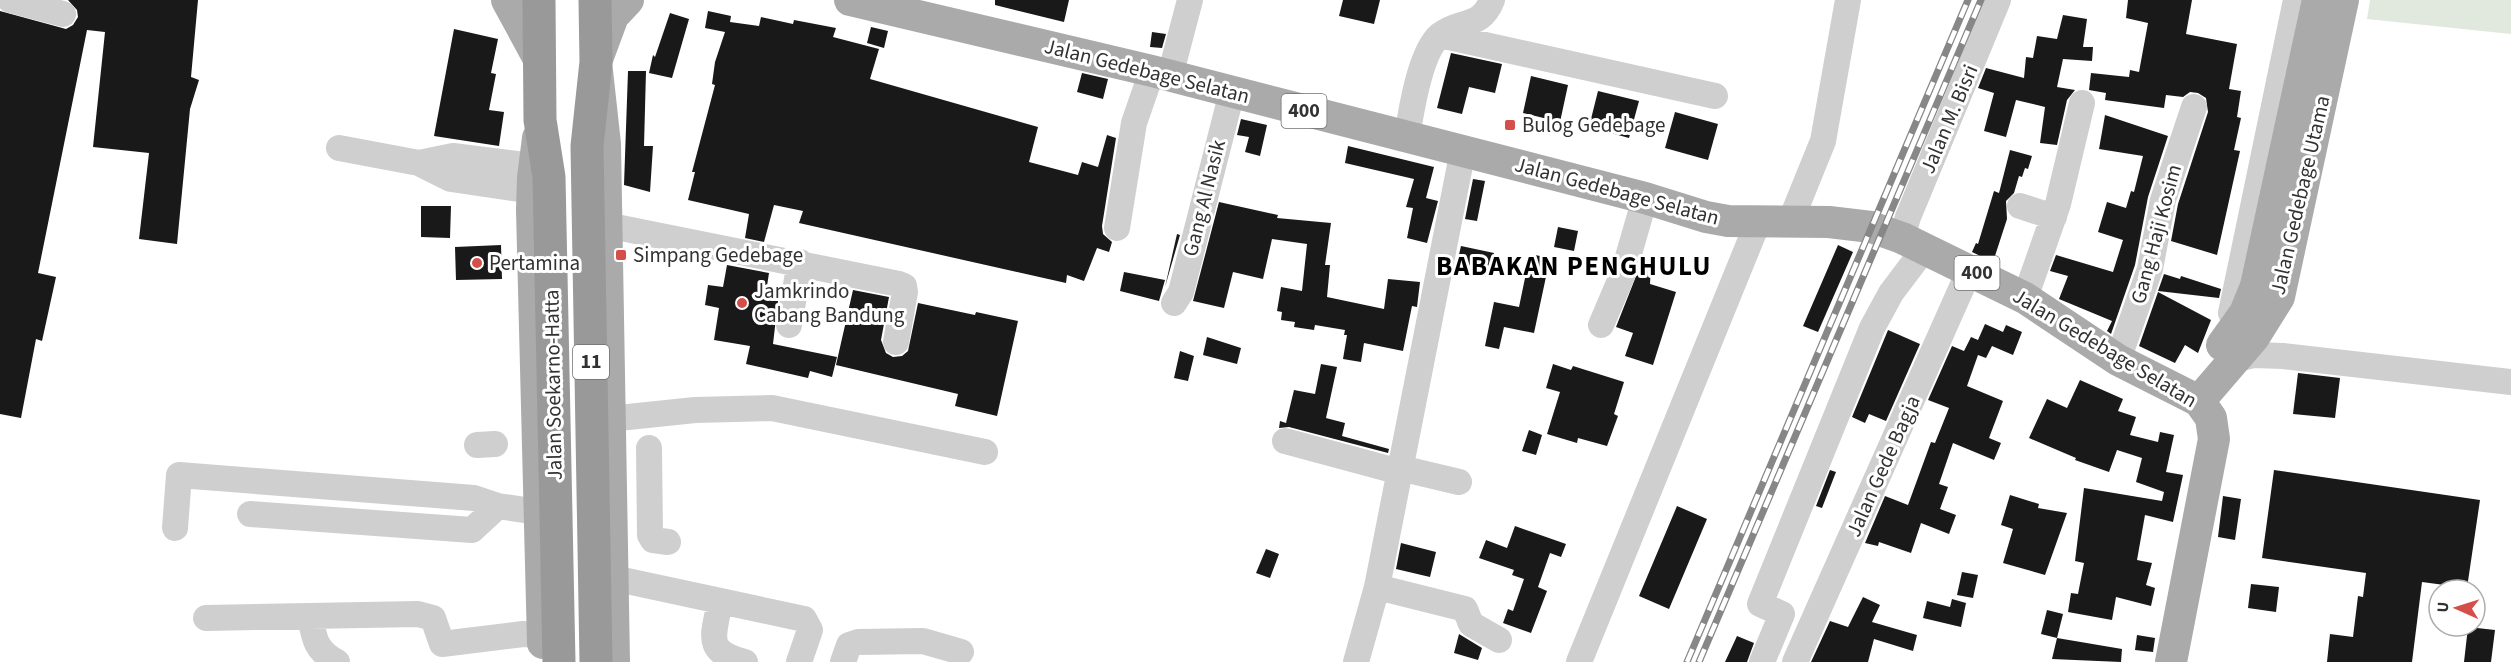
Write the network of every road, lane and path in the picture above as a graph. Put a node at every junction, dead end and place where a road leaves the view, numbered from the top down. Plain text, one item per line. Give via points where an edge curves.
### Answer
1 (10, 0) edge
2 (507, 0) edge
3 (539, 0) edge
4 (595, 0) edge
5 (627, 0) edge
6 (850, 0) edge
7 (1190, 0) edge
8 (1492, 0) edge
9 (1848, 0) edge
10 (1998, 0) edge
11 (2296, 0) edge
12 (2319, 0) edge
13 (2343, 0) edge
14 (63, 14) dead end
15 (1440, 35) junction
16 (539, 59) junction
17 (596, 62) junction
18 (1161, 73) junction
19 (1232, 92) junction
20 (1715, 96) dead end
21 (2082, 102) dead end
22 (2194, 107) dead end
23 (540, 120) junction
24 (1407, 137) junction
25 (2300, 138) junction
26 (339, 148) dead end
27 (1463, 150) junction
28 (533, 178) junction
29 (1645, 198) junction
30 (2264, 204) junction
31 (1797, 206) junction
32 (2020, 206) dead end
33 (2054, 217) junction
34 (1758, 222) junction
35 (606, 225) junction
36 (1118, 228) dead end
37 (1913, 243) junction
38 (801, 262) junction
39 (1970, 269) junction
40 (2025, 298) junction
41 (1174, 303) dead end
42 (2231, 313) dead end
43 (789, 325) dead end
44 (1601, 325) dead end
45 (896, 342) dead end
46 (2118, 360) junction
47 (2234, 360) junction
48 (2511, 382) edge
49 (2186, 395) junction
50 (609, 418) junction
51 (1285, 441) dead end
52 (649, 448) dead end
53 (985, 452) dead end
54 (1400, 470) junction
55 (1459, 482) dead end
56 (611, 485) junction
57 (650, 488) junction
58 (498, 506) junction
59 (538, 512) junction
60 (250, 514) dead end
61 (175, 528) dead end
62 (668, 542) dead end
63 (613, 578) junction
64 (1377, 588) junction
65 (720, 601) junction
66 (310, 616) junction
67 (206, 618) dead end
68 (1499, 640) dead end
69 (961, 652) dead end
70 (438, 653) edge
71 (548, 653) edge
72 (337, 662) edge
73 (596, 662) edge
74 (614, 662) edge
75 (745, 662) edge
76 (800, 662) edge
77 (843, 662) edge
78 (1356, 662) edge
79 (1579, 662) edge
80 (1762, 662) edge
81 (1795, 662) edge
82 (2171, 662) edge

1 - 14 street
2 - 16 main road
3 - 16 highway, Jalan Soekarno-Hatta / 11
4 - 17 highway, Jalan Soekarno-Hatta / 11
5 - 17 main road via 613,16
6 - 18 main road, Jalan Gedebage Selatan / 400
7 - 18 street
8 - 15 street via 1481,18
9 - 31 street via 1823,141
10 - 37 street, Jalan M. Bisri
11 - 30 street
12 - 25 main road, Jalan Gedebage Utama
13 - 25 main road, Jalan Gedebage Utama
15 - 20 street
15 - 24 street via 1429,50 1412,104
16 - 23 highway, Jalan Soekarno-Hatta / 11
17 - 35 main road via 605,144
17 - 73 highway, Jalan Soekarno-Hatta / 11 via 587,146
18 - 19 main road, Jalan Gedebage Selatan / 400
18 - 36 street via 1134,123
19 - 24 main road, Jalan Gedebage Selatan / 400
19 - 41 street, Gang Al Nasik via 1181,292
21 - 33 street
22 - 46 street, Gang Haji Kosim via 2163,200 2150,269
23 - 28 main road
23 - 71 highway, Jalan Soekarno-Hatta / 11 via 549,177
24 - 27 main road, Jalan Gedebage Selatan / 400
25 - 30 main road, Jalan Gedebage Utama
25 - 47 main road, Jalan Gedebage Utama via 2279,297 2269,317
26 - 28 street via 419,163 453,156 486,172
27 - 29 main road, Jalan Gedebage Selatan / 400
27 - 54 street
28 - 59 main road
29 - 34 main road, Jalan Gedebage Selatan / 400 via 1706,217
29 - 44 street via 1624,271
30 - 42 street
30 - 49 main road, Jalan Gedebage Utama via 2256,286 2245,313
31 - 34 main road, Jalan Gedebage Selatan / 400
31 - 37 main road, Jalan Gedebage Selatan / 400
32 - 33 street
33 - 40 street
34 - 79 street
35 - 38 street
35 - 50 main road
37 - 39 main road, Jalan Gedebage Selatan / 400
37 - 80 street, Jalan M. Bisri via 1872,328 1760,604 1782,614
38 - 43 street
38 - 45 street via 904,286
39 - 40 main road, Jalan Gedebage Selatan / 400
39 - 81 street, Jalan Gede Bagja
40 - 46 main road, Jalan Gedebage Selatan / 400
46 - 49 main road, Jalan Gedebage Selatan / 400
47 - 48 street via 2272,356
47 - 49 main road, Jalan Gedebage Utama
49 - 82 main road, Jalan Gedebage Selatan via 2211,418 2214,439
50 - 53 street via 772,408
50 - 56 main road
51 - 54 street
52 - 57 street
54 - 55 street
54 - 64 street
56 - 57 street
56 - 63 main road
57 - 62 street via 650,535 653,540
58 - 59 street
58 - 60 street via 472,530
58 - 61 street via 474,498 179,475
59 - 71 main road
63 - 65 street
63 - 74 main road
64 - 68 street via 1465,609 1471,624
64 - 78 street
65 - 75 street via 716,647 725,657
65 - 76 street via 804,619 810,630
66 - 67 street
66 - 70 street via 418,614 433,618
66 - 72 street via 315,645
69 - 77 street via 923,641 858,642 849,645
70 - 71 street via 523,634

